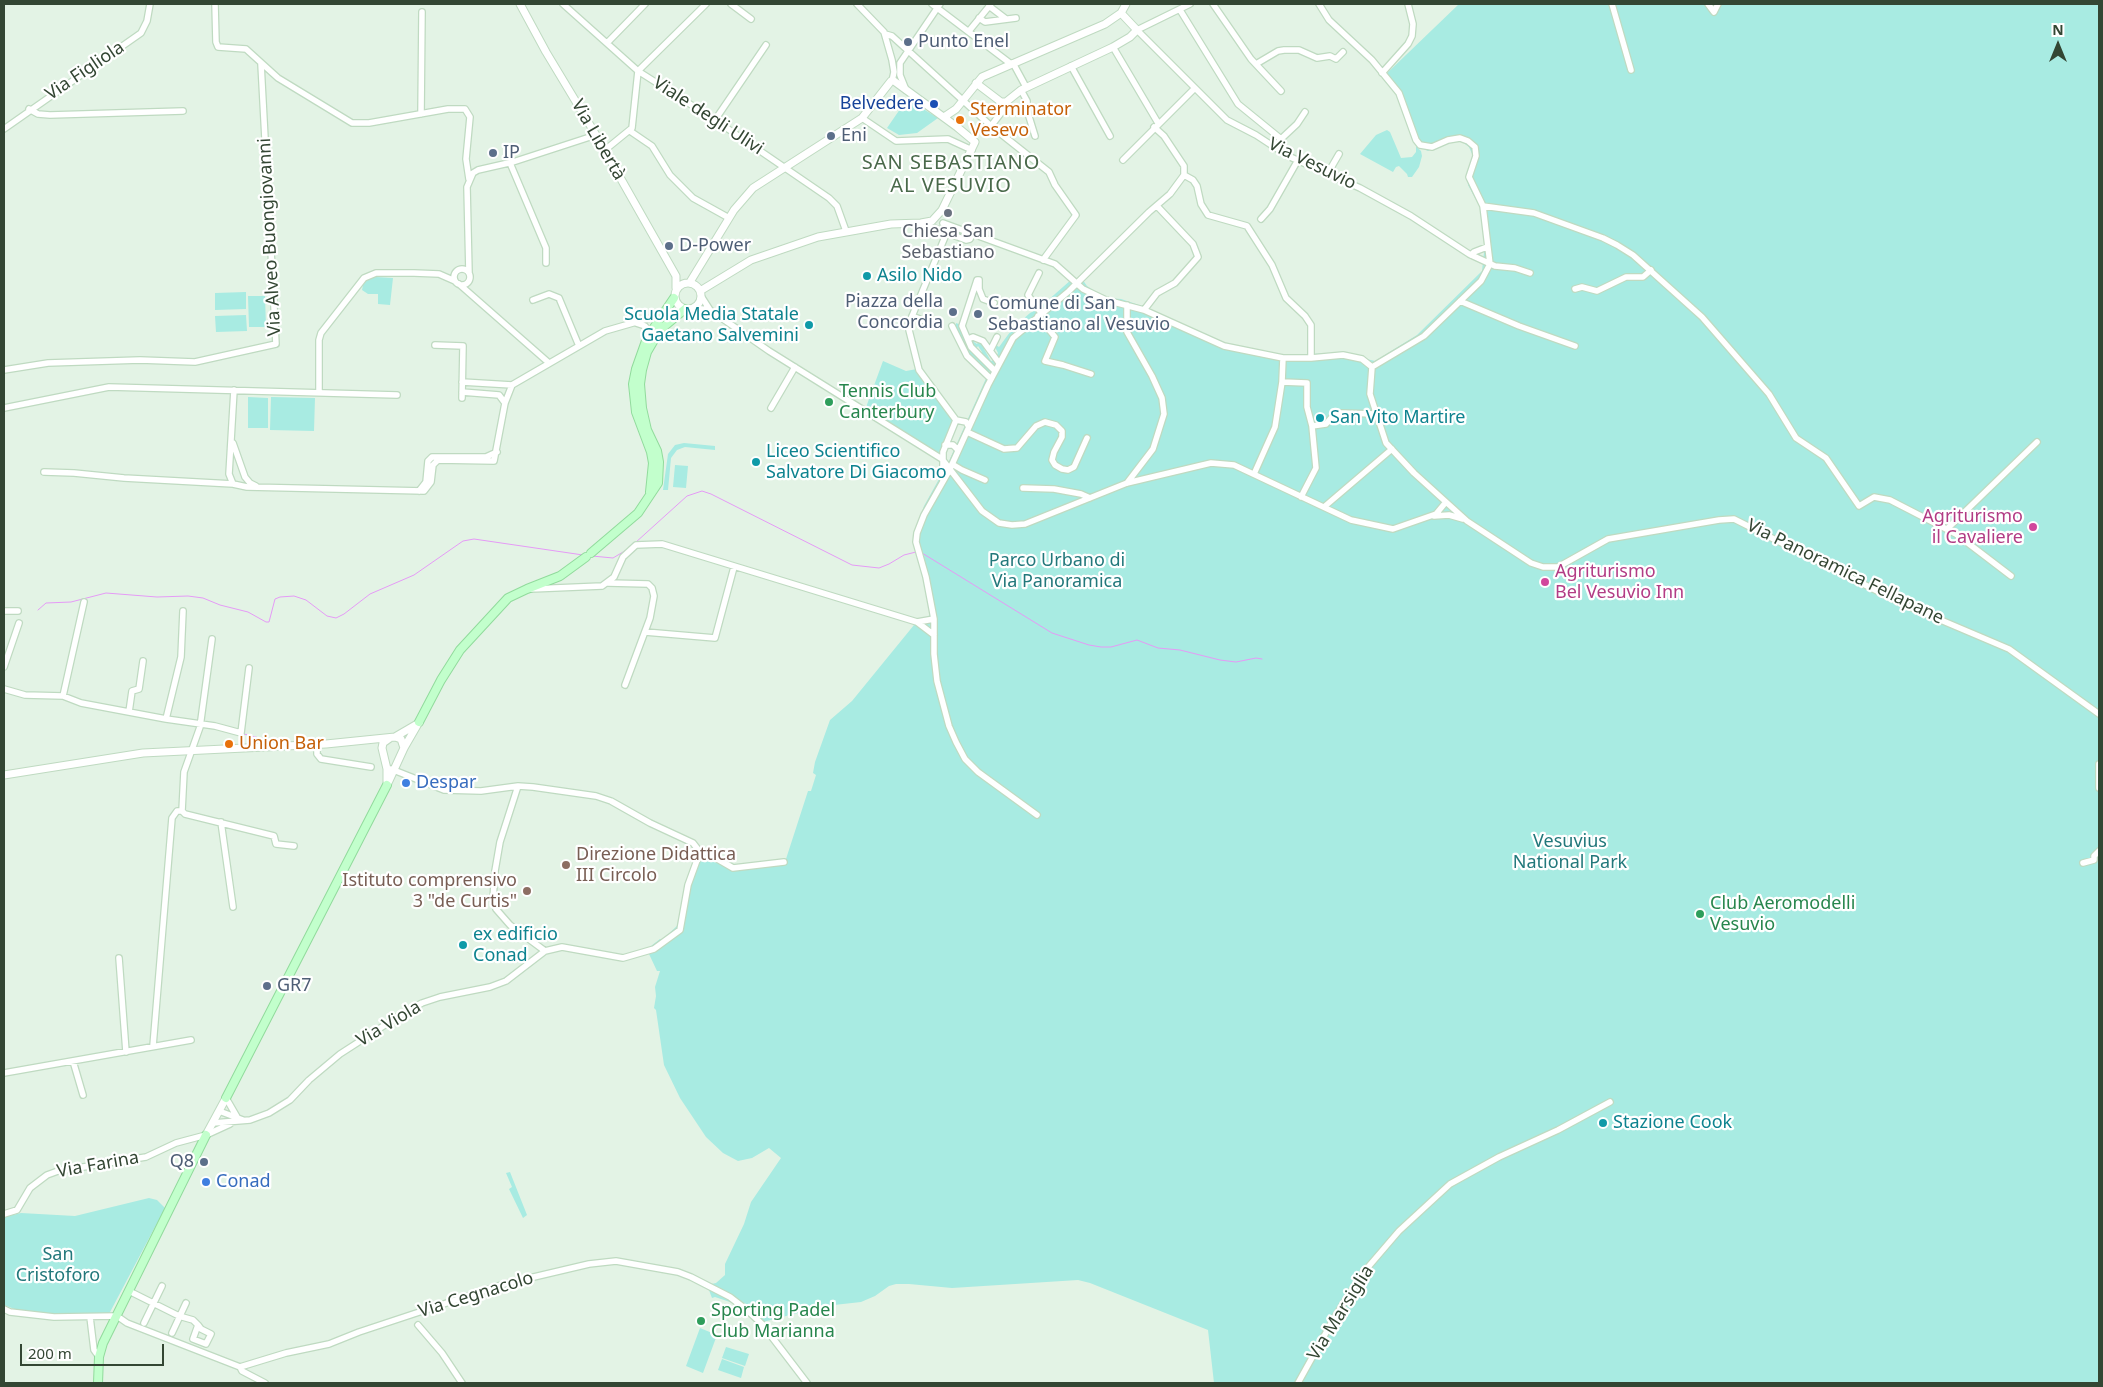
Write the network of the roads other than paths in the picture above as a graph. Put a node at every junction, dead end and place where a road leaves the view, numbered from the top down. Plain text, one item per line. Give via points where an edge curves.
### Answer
1 (150, 4) edge
2 (214, 4) edge
3 (520, 4) edge
4 (563, 4) edge
5 (645, 4) edge
6 (706, 4) edge
7 (731, 4) edge
8 (857, 4) edge
9 (932, 4) edge
10 (1126, 4) edge
11 (1190, 4) edge
12 (1213, 4) edge
13 (1319, 4) edge
14 (1408, 4) edge
15 (1612, 4) edge
16 (1708, 4) edge
17 (1718, 4) edge
18 (990, 5) edge
19 (939, 6) edge
20 (1180, 10) junction
21 (422, 12) dead end
22 (1121, 13) junction
23 (979, 18) junction
24 (1016, 18) dead end
25 (751, 19) dead end
26 (1006, 19) junction
27 (1137, 30) junction
28 (969, 31) junction
29 (885, 34) junction
30 (607, 43) junction
31 (766, 45) dead end
32 (1113, 47) junction
33 (908, 50) junction
34 (1343, 52) dead end
35 (892, 60) junction
36 (900, 63) junction
37 (261, 64) junction
38 (1012, 64) junction
39 (1256, 64) junction
40 (1071, 66) junction
41 (638, 70) junction
42 (1631, 70) dead end
43 (1382, 73) junction
44 (892, 81) junction
45 (976, 83) junction
46 (1024, 88) junction
47 (1195, 88) junction
48 (906, 90) junction
49 (1281, 91) dead end
50 (963, 100) junction
51 (1005, 103) junction
52 (29, 109) junction
53 (183, 111) dead end
54 (1305, 112) dead end
55 (421, 114) junction
56 (944, 117) junction
57 (862, 118) junction
58 (716, 120) junction
59 (953, 124) junction
60 (1156, 125) junction
61 (991, 126) junction
62 (4, 129) edge
63 (630, 131) junction
64 (596, 135) junction
65 (1035, 136) dead end
66 (1110, 136) dead end
67 (1281, 139) junction
68 (1274, 147) junction
69 (604, 150) junction
70 (972, 150) junction
71 (1339, 154) dead end
72 (1123, 160) dead end
73 (1298, 160) junction
74 (510, 163) junction
75 (784, 168) junction
76 (1328, 174) junction
77 (1184, 175) junction
78 (469, 179) junction
79 (1157, 206) junction
80 (1483, 206) junction
81 (938, 216) junction
82 (729, 218) junction
83 (1262, 219) dead end
84 (921, 223) junction
85 (943, 223) junction
86 (846, 231) junction
87 (947, 232) junction
88 (972, 234) junction
89 (1488, 247) junction
90 (1471, 255) junction
91 (469, 256) junction
92 (1043, 260) junction
93 (546, 263) dead end
94 (1490, 264) junction
95 (1651, 270) junction
96 (458, 271) junction
97 (469, 273) junction
98 (1039, 273) dead end
99 (1530, 273) dead end
100 (439, 274) junction
101 (676, 276) junction
102 (469, 281) junction
103 (689, 282) junction
104 (457, 283) junction
105 (1077, 284) junction
106 (676, 288) junction
107 (1575, 289) dead end
108 (701, 293) junction
109 (472, 297) junction
110 (674, 298) junction
111 (983, 298) junction
112 (532, 300) dead end
113 (1460, 301) junction
114 (994, 303) dead end
115 (1127, 305) junction
116 (693, 308) junction
117 (684, 309) junction
118 (968, 309) junction
119 (710, 310) junction
120 (1144, 310) junction
121 (664, 314) junction
122 (1040, 315) junction
123 (912, 316) junction
124 (634, 323) junction
125 (935, 325) dead end
126 (952, 326) dead end
127 (650, 333) junction
128 (997, 337) dead end
129 (968, 339) junction
130 (435, 345) dead end
131 (579, 346) junction
132 (1575, 346) dead end
133 (991, 349) junction
134 (1283, 358) junction
135 (1311, 358) junction
136 (549, 363) junction
137 (999, 363) junction
138 (795, 367) junction
139 (1372, 367) junction
140 (4, 370) edge
141 (995, 371) junction
142 (1091, 374) dead end
143 (991, 379) junction
144 (462, 382) junction
145 (1282, 382) junction
146 (492, 384) junction
147 (512, 384) junction
148 (234, 390) junction
149 (319, 392) junction
150 (489, 394) junction
151 (397, 395) dead end
152 (505, 403) junction
153 (4, 408) edge
154 (771, 408) dead end
155 (1376, 414) junction
156 (956, 420) junction
157 (1312, 426) junction
158 (968, 429) junction
159 (950, 435) junction
160 (1087, 438) dead end
161 (232, 440) junction
162 (961, 442) junction
163 (2037, 442) dead end
164 (945, 445) junction
165 (1392, 449) junction
166 (958, 450) junction
167 (942, 459) junction
168 (953, 462) junction
169 (949, 470) junction
170 (44, 472) dead end
171 (1254, 474) junction
172 (985, 480) dead end
173 (943, 481) junction
174 (1127, 483) junction
175 (233, 484) junction
176 (258, 486) junction
177 (1023, 488) dead end
178 (1301, 497) junction
179 (1090, 498) junction
180 (1446, 502) junction
181 (645, 504) junction
182 (1324, 508) junction
183 (1434, 516) junction
184 (1467, 521) junction
185 (1947, 529) junction
186 (734, 566) junction
187 (2011, 576) dead end
188 (608, 583) junction
189 (527, 589) junction
190 (84, 602) dead end
191 (4, 611) edge
192 (18, 611) dead end
193 (183, 611) dead end
194 (934, 619) junction
195 (917, 622) junction
196 (19, 623) dead end
197 (645, 632) junction
198 (934, 635) junction
199 (212, 639) dead end
200 (143, 661) dead end
201 (4, 668) edge
202 (249, 668) dead end
203 (625, 685) dead end
204 (4, 689) edge
205 (63, 696) junction
206 (129, 712) junction
207 (2099, 714) edge
208 (166, 719) junction
209 (419, 722) junction
210 (201, 724) junction
211 (392, 737) junction
212 (367, 741) junction
213 (317, 744) junction
214 (404, 748) junction
215 (192, 751) junction
216 (383, 755) junction
217 (400, 758) junction
218 (2099, 764) edge
219 (371, 767) dead end
220 (391, 769) junction
221 (4, 775) edge
222 (387, 785) joint
223 (518, 786) junction
224 (2099, 788) edge
225 (182, 811) junction
226 (1037, 816) dead end
227 (221, 822) junction
228 (294, 846) dead end
229 (2099, 850) edge
230 (700, 852) junction
231 (784, 862) dead end
232 (2083, 863) dead end
233 (233, 906) dead end
234 (545, 951) junction
235 (118, 958) dead end
236 (191, 1040) dead end
237 (153, 1046) junction
238 (126, 1052) junction
239 (73, 1061) junction
240 (4, 1073) edge
241 (83, 1095) dead end
242 (226, 1098) junction
243 (1610, 1102) dead end
244 (219, 1111) junction
245 (236, 1120) junction
246 (213, 1123) junction
247 (206, 1135) junction
248 (4, 1214) edge
249 (162, 1286) dead end
250 (129, 1291) junction
251 (153, 1303) junction
252 (186, 1303) dead end
253 (4, 1309) edge
254 (117, 1316) junction
255 (179, 1316) junction
256 (90, 1317) junction
257 (144, 1322) dead end
258 (198, 1325) dead end
259 (418, 1325) dead end
260 (172, 1334) dead end
261 (99, 1357) junction
262 (240, 1368) junction
263 (98, 1383) edge
264 (265, 1383) edge
265 (462, 1383) edge
266 (807, 1383) edge
267 (1298, 1383) edge

1 - 52 street, Via Figliola via 141,33
2 - 37 street via 217,46 243,48
3 - 64 street, Via Libertà
4 - 30 street, Viale degli Ulivi
5 - 30 street
6 - 41 street
7 - 25 street
8 - 29 street
9 - 19 street
10 - 22 street
11 - 20 street
12 - 39 street
13 - 43 street via 1329,20
14 - 43 street via 1412,36
15 - 42 street
16 - 17 street via 1714,12
18 - 23 street
18 - 26 street
19 - 28 street
19 - 33 street
20 - 27 street
20 - 67 street via 1238,104
21 - 55 street
22 - 27 street, Via Vesuvio
22 - 38 street via 1105,24
23 - 26 street via 985,22
23 - 28 street
24 - 26 street
27 - 32 street
27 - 47 street, Via Vesuvio
28 - 38 street
29 - 33 street
29 - 35 street
30 - 41 street, Viale degli Ulivi
31 - 58 street
32 - 40 street
32 - 60 street
33 - 36 street
33 - 50 street
34 - 39 street via 1334,59 1330,56 1314,58 1299,50 1284,50
35 - 36 street
35 - 44 street
36 - 48 street via 900,76
37 - 55 street via 292,88 356,124
37 - 140 street, Via Alveo Buongiovanni via 276,344 195,362 48,363
38 - 45 street via 982,77
38 - 46 street
39 - 49 street
40 - 46 street
40 - 66 street
41 - 58 street, Viale degli Ulivi
41 - 63 street
43 - 80 street via 1399,93 1420,144 1432,146 1460,138 1475,147 1476,156 1469,177
44 - 48 street
44 - 57 street
45 - 50 street
45 - 51 street
46 - 51 street
46 - 65 street
47 - 60 street
47 - 68 street, Via Vesuvio via 1227,120
48 - 56 street
50 - 56 street
50 - 59 street
50 - 61 street
51 - 61 street
52 - 53 street via 50,115
52 - 62 street, Via Figliola
54 - 67 street
55 - 78 street via 460,107 469,112 466,160
56 - 59 street
57 - 70 street via 896,141 948,138
57 - 75 street
58 - 75 street, Viale degli Ulivi
59 - 70 street via 974,141
60 - 72 street
60 - 77 street via 1184,166
61 - 92 street via 1049,172 1076,215
63 - 69 street
63 - 82 street via 652,146 670,176 693,198
64 - 69 street, Via Libertà
64 - 74 street
67 - 68 street
68 - 73 street, Via Vesuvio
69 - 101 street, Via Libertà
70 - 81 street
71 - 76 street
73 - 76 street, Via Vesuvio
73 - 83 street
74 - 78 street via 478,170
74 - 93 street via 546,248
75 - 82 street via 753,188
75 - 86 street, Viale degli Ulivi via 834,202
76 - 90 street, Via Vesuvio via 1411,216
77 - 79 street
77 - 135 street via 1197,186 1204,211 1251,230 1272,265 1286,298 1312,325
78 - 91 street
79 - 105 street
79 - 120 street via 1193,244 1198,257 1175,283 1157,293
80 - 89 street
80 - 95 street via 1534,213 1603,238
81 - 84 street
81 - 85 street
82 - 103 street
84 - 86 street
84 - 87 street
85 - 87 street
85 - 88 street
86 - 108 street via 751,260
87 - 88 street via 966,240
87 - 123 street
88 - 92 street
89 - 90 street
89 - 94 street
90 - 94 street, Via Vesuvio
91 - 96 street
91 - 97 street
92 - 105 street via 1055,264
94 - 99 street, Via Vesuvio
94 - 113 street via 1481,280
95 - 107 street via 1643,277 1626,277 1597,291 1582,287
95 - 185 street via 1702,317 1769,394 1796,438 1826,458 1859,506 1879,497
96 - 97 street via 464,269
96 - 100 street
96 - 104 street via 454,276
97 - 102 street
98 - 122 street via 1028,294
100 - 104 street
100 - 149 street via 376,273 360,281 321,333
101 - 103 street
101 - 106 street, Via Libertà
102 - 104 street
102 - 109 street
103 - 106 street
103 - 108 street via 698,286
104 - 109 street
105 - 115 street via 1106,300
105 - 122 street
106 - 110 street
108 - 116 street via 699,303
108 - 119 street
109 - 136 street
110 - 117 street
110 - 121 main road
111 - 114 street
111 - 118 street
111 - 118 street via 977,280
112 - 131 street via 549,294 559,298
113 - 132 street
113 - 139 street via 1424,336
115 - 120 street
115 - 174 street via 1127,332 1162,398 1164,414 1152,449
116 - 117 street
116 - 119 street
117 - 181 main road via 654,340 642,370 643,414 657,451 659,468 658,483
118 - 129 street via 962,326
119 - 138 street
120 - 134 street via 1224,346
121 - 124 street
121 - 127 main road
122 - 137 street via 1012,338
122 - 142 street via 1055,337 1045,361
123 - 125 street
123 - 156 street via 908,326 919,370
124 - 127 street via 645,326
124 - 131 street via 605,331
126 - 143 street via 967,356
127 - 181 main road via 639,358 634,384 636,412 653,463 652,484
128 - 133 street
129 - 133 street via 979,338
129 - 141 street
130 - 144 street via 463,346
131 - 136 street
133 - 137 street
134 - 135 street
134 - 145 street
135 - 139 street via 1343,354 1362,359
136 - 147 street
137 - 141 street
138 - 154 street
138 - 167 street
139 - 155 street via 1370,394
141 - 143 street
143 - 158 street
144 - 146 street
144 - 150 street via 462,395
145 - 157 street via 1307,383
145 - 171 street via 1275,427
146 - 147 street
146 - 150 street via 487,387
147 - 152 street
148 - 149 street
148 - 153 street via 109,387
148 - 161 street
149 - 151 street
150 - 152 street via 498,395
152 - 176 street via 494,461 435,462 429,486 424,491
155 - 157 street via 1341,413 1326,424
155 - 165 street via 1386,443
156 - 158 street via 966,422
156 - 159 street
157 - 178 street via 1316,468
158 - 160 street via 1004,449 1017,448 1036,426 1045,422 1056,425 1062,431 1062,437 1052,460 1055,465 1068,470 1074,467
158 - 162 street
159 - 162 street via 952,442
159 - 164 street
161 - 175 street via 229,474
161 - 176 street via 245,477
162 - 166 street
163 - 185 street
164 - 166 street via 953,444
164 - 167 street
165 - 180 street
165 - 182 street
166 - 168 street
167 - 168 street
167 - 169 street
167 - 173 street
168 - 169 street
168 - 172 street via 962,470
169 - 173 street
169 - 179 street via 982,511 995,521 1006,524 1025,524
170 - 175 street
171 - 174 street via 1234,465 1211,463
171 - 178 street
173 - 194 street via 924,515 916,542
174 - 179 street
175 - 176 street
177 - 179 street via 1054,489
178 - 182 street
180 - 183 street
180 - 184 street
181 - 189 main road via 560,576
182 - 183 street via 1351,520 1393,529
183 - 184 street via 1449,515
184 - 207 street, Via Panoramica Fellapane via 1531,563 1558,567 1608,539 1734,519 1903,604 2009,649
185 - 187 street
186 - 188 street via 662,544 636,545 623,557
186 - 195 street
186 - 197 street via 715,638
188 - 189 street via 602,586
188 - 197 street via 648,584 652,588 654,596
189 - 209 main road via 508,598 460,650
190 - 205 street
191 - 192 street
193 - 208 street via 181,657
194 - 195 street
194 - 198 street
195 - 198 street
196 - 201 street
197 - 203 street
198 - 226 street via 937,681 949,726 965,759
199 - 210 street
200 - 206 street via 139,689 132,691
202 - 210 street via 241,733
204 - 205 street
205 - 206 street via 81,703
206 - 208 street
208 - 210 street
209 - 211 street
209 - 214 street
210 - 215 street
211 - 212 street
211 - 214 street via 401,739
211 - 216 street via 383,743
212 - 213 street
212 - 216 street via 376,744
213 - 215 street
213 - 219 street via 320,759
214 - 217 street
215 - 221 street via 144,753
215 - 225 street via 184,772
216 - 217 street via 392,761
216 - 220 street
217 - 220 street
218 - 224 street
220 - 222 street
220 - 223 street via 444,790 481,791
222 - 242 main road
223 - 230 street via 551,788 611,801 693,843
223 - 234 street via 500,842 493,899 496,909 510,925
225 - 227 street
225 - 237 street via 172,818
227 - 228 street via 274,836 276,844
227 - 233 street
229 - 232 street via 2094,860
230 - 231 street via 733,868
230 - 234 street via 688,885 680,930 654,949 623,958 562,947
234 - 245 street, Via Viola via 506,981 422,1003 340,1054 290,1100 269,1113 245,1121
235 - 238 street
236 - 237 street
237 - 238 street
238 - 239 street
239 - 240 street
239 - 241 street
242 - 244 street
242 - 245 street
243 - 267 street, Via Marsiglia via 1450,1184 1399,1231 1362,1273
244 - 245 street, Via Viola
244 - 246 street
245 - 246 street, Via Viola
245 - 247 street
246 - 247 street
247 - 248 street, Via Farina via 176,1143 146,1157 47,1175 30,1188 17,1210
247 - 250 main road
249 - 251 street
250 - 251 street
250 - 254 main road
251 - 255 street
251 - 257 street
252 - 255 street
253 - 256 street via 54,1317
254 - 256 street
254 - 261 main road
254 - 262 street via 127,1323
255 - 258 street
255 - 260 street
256 - 261 street via 94,1350
259 - 265 street
261 - 263 main road
262 - 264 street
262 - 266 street, Via Cegnacolo via 286,1353 329,1344 504,1284 616,1261 678,1272 730,1297 762,1324

